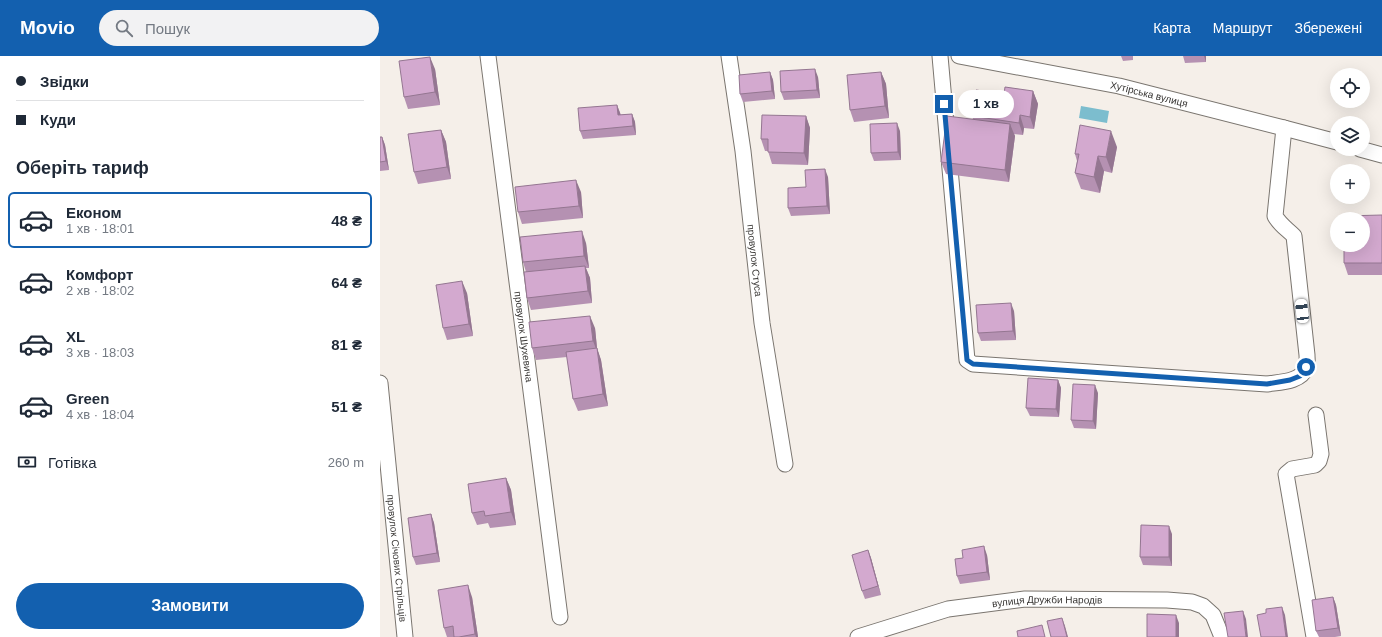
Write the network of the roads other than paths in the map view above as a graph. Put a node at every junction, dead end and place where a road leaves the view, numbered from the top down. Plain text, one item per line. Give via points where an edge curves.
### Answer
1 (488, 56) edge
2 (729, 56) edge
3 (940, 56) edge
4 (959, 56) edge
5 (1284, 128) junction
6 (1330, 140) edge
7 (1370, 152) edge
8 (1382, 155) edge
9 (380, 383) edge
10 (1316, 415) dead end
11 (785, 464) dead end
12 (560, 617) dead end
13 (405, 637) edge
14 (858, 637) edge
15 (1222, 637) edge
16 (1314, 637) edge

1 - 12 street, провулок Шухевича
2 - 11 street, провулок Стуса via 743,151 762,323
3 - 5 street via 967,360 973,364 1267,384 1300,376 1306,367 1308,355 1294,236 1275,216
4 - 5 street, Хутірська вулиця via 1119,86
5 - 6 street, Хутірська вулиця
7 - 8 street
9 - 13 street, провулок Січових Стрільців
10 - 16 street via 1319,461 1315,465 1292,469 1286,474
14 - 15 street, вулиця Дружби Народів via 948,609 1041,599 1192,602 1203,606 1213,615

